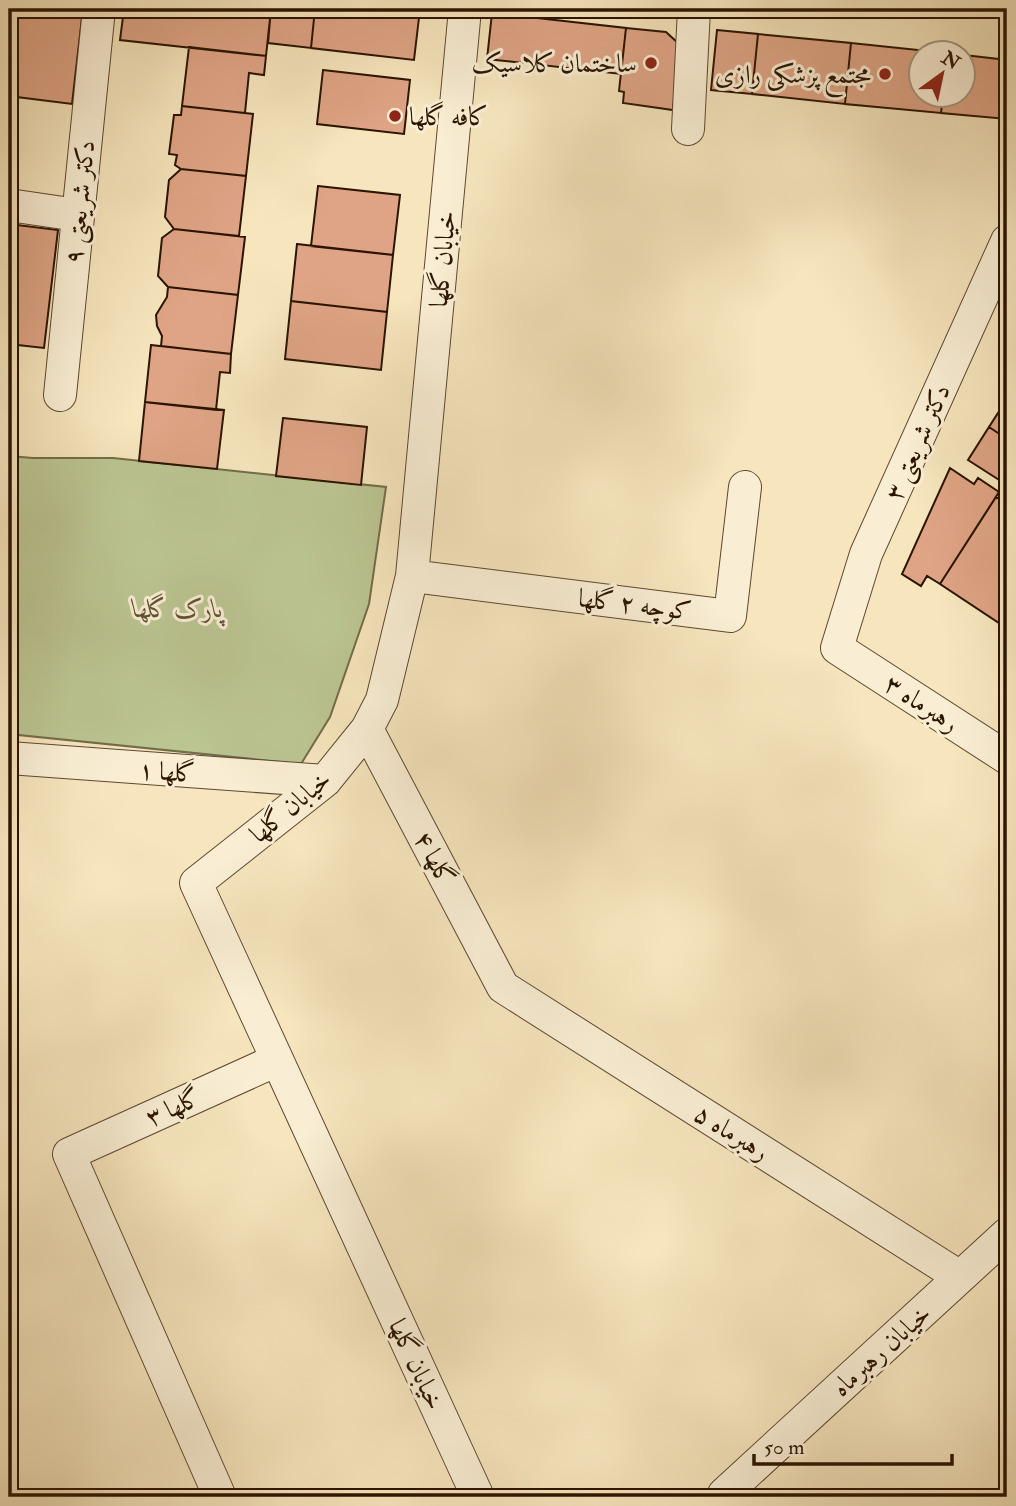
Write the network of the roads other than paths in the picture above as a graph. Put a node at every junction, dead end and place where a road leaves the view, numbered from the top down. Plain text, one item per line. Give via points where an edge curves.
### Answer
1 (99, 9) edge
2 (465, 9) edge
3 (694, 9) edge
4 (688, 129) dead end
5 (9, 205) edge
6 (78, 215) junction
7 (1007, 241) edge
8 (60, 395) dead end
9 (745, 487) dead end
10 (412, 576) junction
11 (837, 648) joint
12 (367, 729) junction
13 (9, 758) edge
14 (1007, 758) edge
15 (325, 781) junction
16 (503, 987) joint
17 (277, 1060) junction
18 (1007, 1234) edge
19 (960, 1277) junction
20 (724, 1494) dead end
21 (220, 1497) edge
22 (478, 1497) edge

1 - 6 street, دکتر شریعتی ۹
2 - 10 street, خیابان گلها
3 - 4 street
5 - 6 street
6 - 8 street, دکتر شریعتی ۹
7 - 11 street, ۳ دکتر شریعتی via 866,554
9 - 10 street, کوچه ۲ گلها via 730,616
10 - 12 street, خیابان گلها via 382,700
11 - 14 street, ۳ رهبرماه
12 - 15 street, خیابان گلها
12 - 16 street, ۴ گلها
13 - 15 street, ۱ گلها
15 - 17 street, خیابان گلها via 196,883
16 - 19 street, ۵ رهبرماه
17 - 21 street, ۳ گلها via 69,1154
17 - 22 street, خیابان گلها
18 - 19 street, خیابان رهبرماه
19 - 20 street, خیابان رهبرماه

